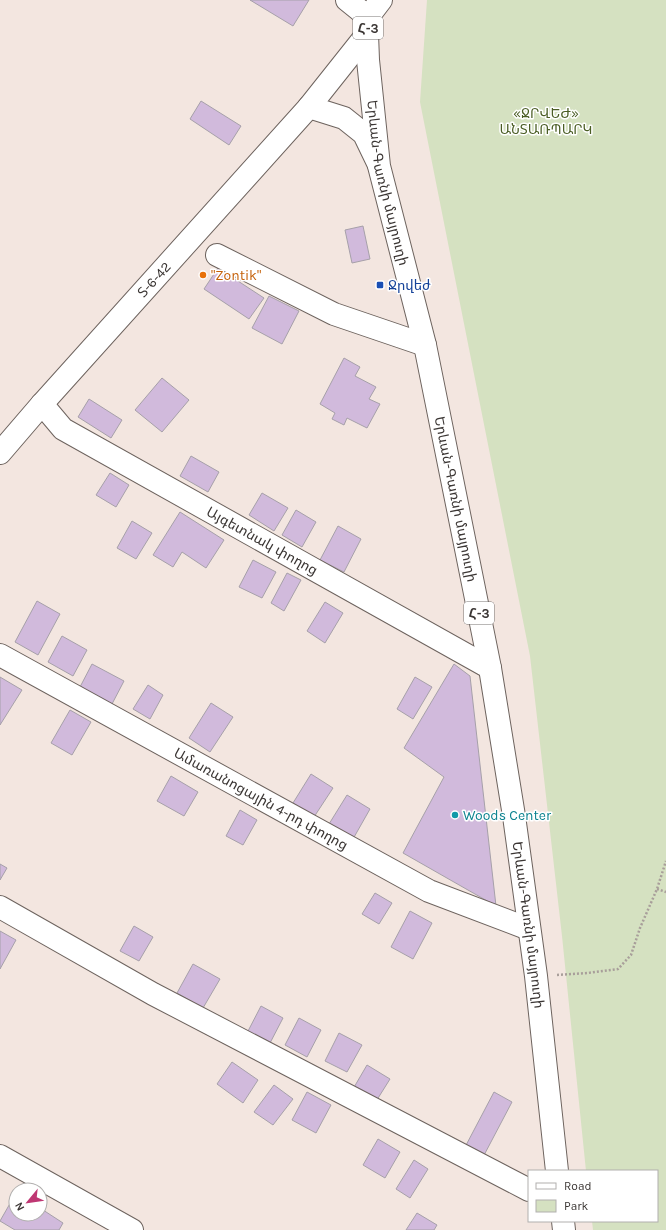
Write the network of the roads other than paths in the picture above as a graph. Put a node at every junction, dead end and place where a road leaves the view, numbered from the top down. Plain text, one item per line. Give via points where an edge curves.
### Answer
1 (346, 0) edge
2 (381, 0) edge
3 (368, 26) junction
4 (309, 107) junction
5 (379, 166) junction
6 (217, 254) dead end
7 (425, 345) junction
8 (42, 404) junction
9 (0, 453) edge
10 (0, 654) edge
11 (490, 668) junction
12 (0, 907) edge
13 (529, 929) junction
14 (0, 1156) edge
15 (557, 1170) edge
16 (528, 1189) edge
17 (132, 1230) edge

1 - 3 street
2 - 3 street, Հ-3
3 - 4 street, Տ-6-42
3 - 5 street, Երևան-Գառնի մայրուղի / Հ-3 via 368,60
4 - 5 street via 344,118 364,134
4 - 8 street, Տ-6-42 / Տ-6-42
5 - 7 street, Երևան-Գառնի մայրուղի / Հ-3
6 - 7 street via 334,314
7 - 11 street, Երևան-Գառնի մայրուղի / Հ-3
8 - 9 street, Տ-6-42 / Տ-6-42
8 - 11 street, Այգետնակ փողոց via 63,429
10 - 13 street, Ամառանոցային 4-րդ փողոց via 429,891
11 - 13 street, Երևան-Գառնի մայրուղի / Հ-3
12 - 16 street via 153,994
13 - 15 street, Երևան-Գառնի մայրուղի / Հ-3
14 - 17 street

